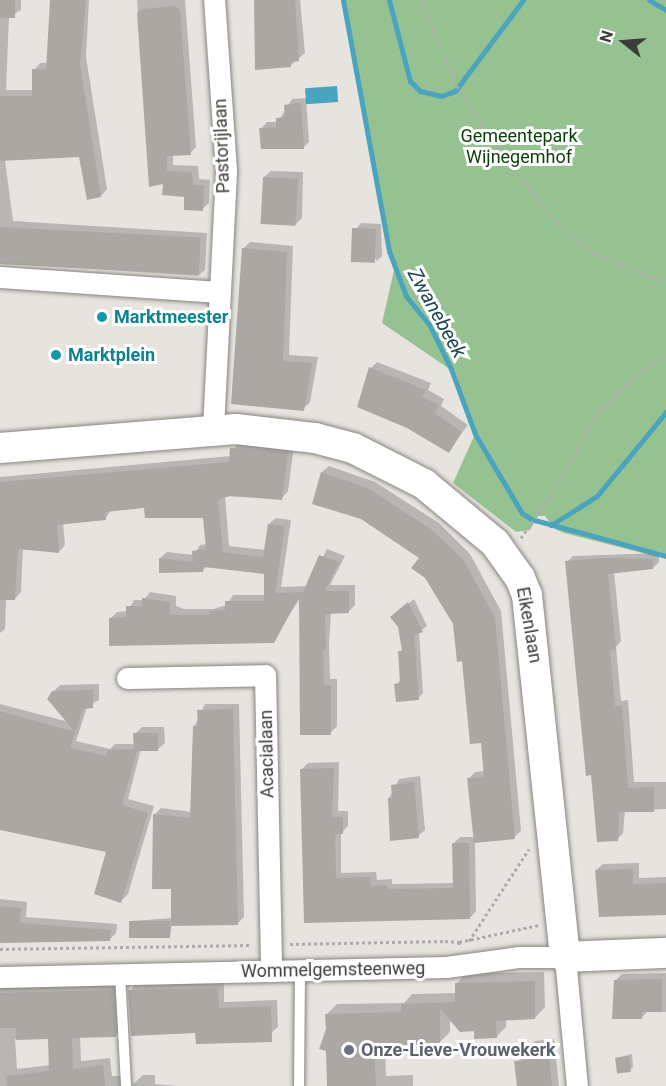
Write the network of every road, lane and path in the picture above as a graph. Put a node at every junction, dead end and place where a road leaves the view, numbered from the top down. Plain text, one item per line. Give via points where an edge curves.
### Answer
1 (214, 0) edge
2 (421, 0) edge
3 (0, 277) edge
4 (666, 282) edge
5 (219, 292) junction
6 (666, 355) edge
7 (213, 429) junction
8 (0, 448) edge
9 (524, 536) dead end
10 (513, 537) dead end
11 (523, 546) dead end
12 (127, 678) dead end
13 (530, 847) dead end
14 (544, 925) dead end
15 (469, 941) junction
16 (459, 942) junction
17 (272, 945) junction
18 (0, 949) edge
19 (460, 951) dead end
20 (666, 953) edge
21 (565, 957) junction
22 (271, 971) junction
23 (300, 971) junction
24 (120, 974) junction
25 (0, 977) edge
26 (126, 1086) edge
27 (299, 1086) edge
28 (578, 1086) edge

1 - 5 street, Pastorijlaan via 226,170
2 - 4 path via 458,87 498,150 558,224 594,254
3 - 5 street
5 - 7 street
6 - 9 path via 628,382 599,412
7 - 8 street
7 - 21 street, Eikenlaan via 315,438 392,464 424,484 507,557 527,595 532,625
10 - 11 path
12 - 17 street, Acacialaan via 265,675
13 - 15 path
14 - 15 path
15 - 16 path
16 - 17 path
16 - 19 path
17 - 18 path
17 - 22 street, Acacialaan
20 - 21 street, Wommelgemsteenweg
21 - 23 street, Wommelgemsteenweg via 519,957 446,967
21 - 28 street
22 - 23 street, Wommelgemsteenweg
22 - 24 street, Wommelgemsteenweg
23 - 27 lane
24 - 25 street, Wommelgemsteenweg
24 - 26 lane

